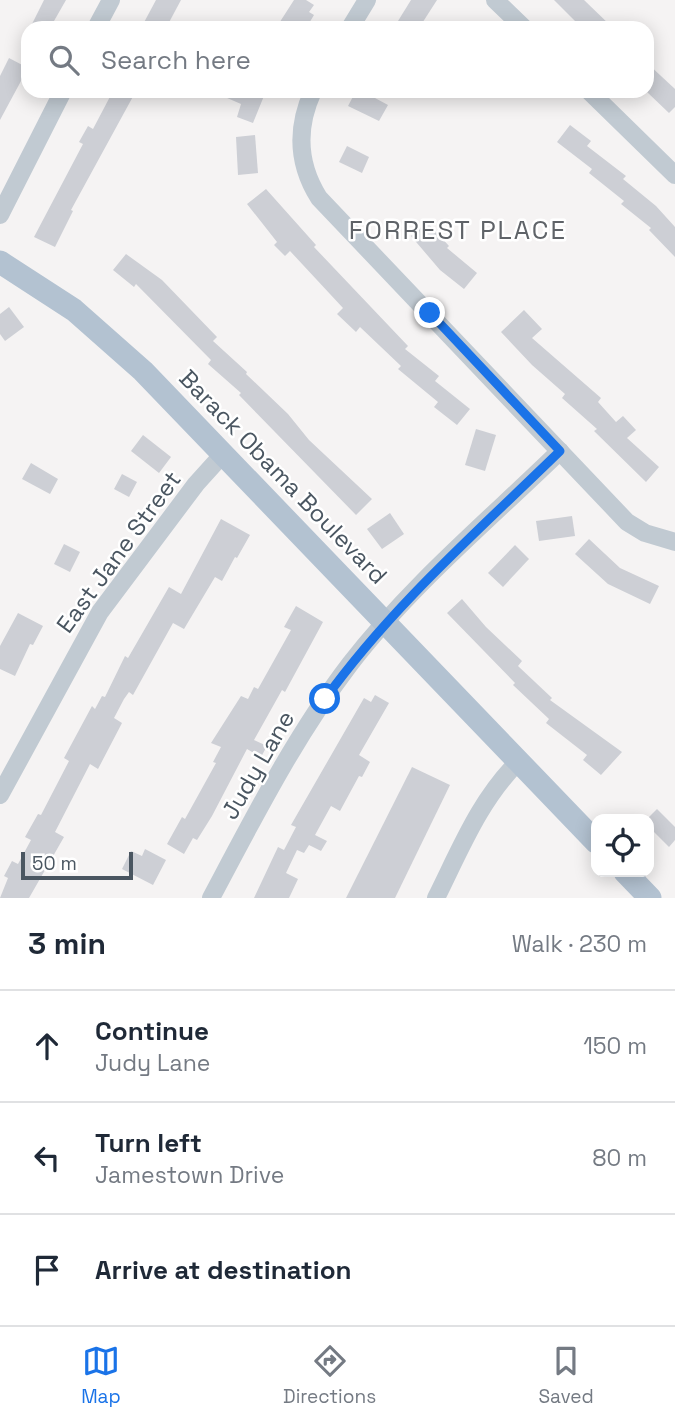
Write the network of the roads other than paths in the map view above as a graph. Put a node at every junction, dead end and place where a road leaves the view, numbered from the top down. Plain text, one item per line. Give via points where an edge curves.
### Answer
1 (111, 0) edge
2 (367, 0) edge
3 (495, 0) edge
4 (100, 21) edge
5 (354, 21) edge
6 (517, 21) edge
7 (59, 98) edge
8 (310, 98) edge
9 (596, 98) edge
10 (675, 174) edge
11 (0, 215) edge
12 (0, 262) edge
13 (560, 451) junction
14 (224, 453) junction
15 (675, 542) edge
16 (386, 622) junction
17 (519, 761) junction
18 (0, 795) edge
19 (591, 837) edge
20 (630, 877) edge
21 (211, 898) edge
22 (436, 898) edge
23 (650, 898) edge

1 - 4 street
2 - 5 street
3 - 6 street
7 - 11 street
8 - 13 street via 303,116 301,151 309,182 319,198
9 - 10 street
12 - 14 main road, Barack Obama Boulevard via 74,310 144,371
13 - 15 street via 627,522
13 - 16 street, Judy Lane
14 - 16 main road, Barack Obama Boulevard
14 - 18 street, East Jane Street via 100,612
16 - 17 main road, Barack Obama Boulevard
16 - 21 street, Judy Lane via 325,699
17 - 19 main road, Barack Obama Boulevard
17 - 22 street via 487,799
20 - 23 main road

